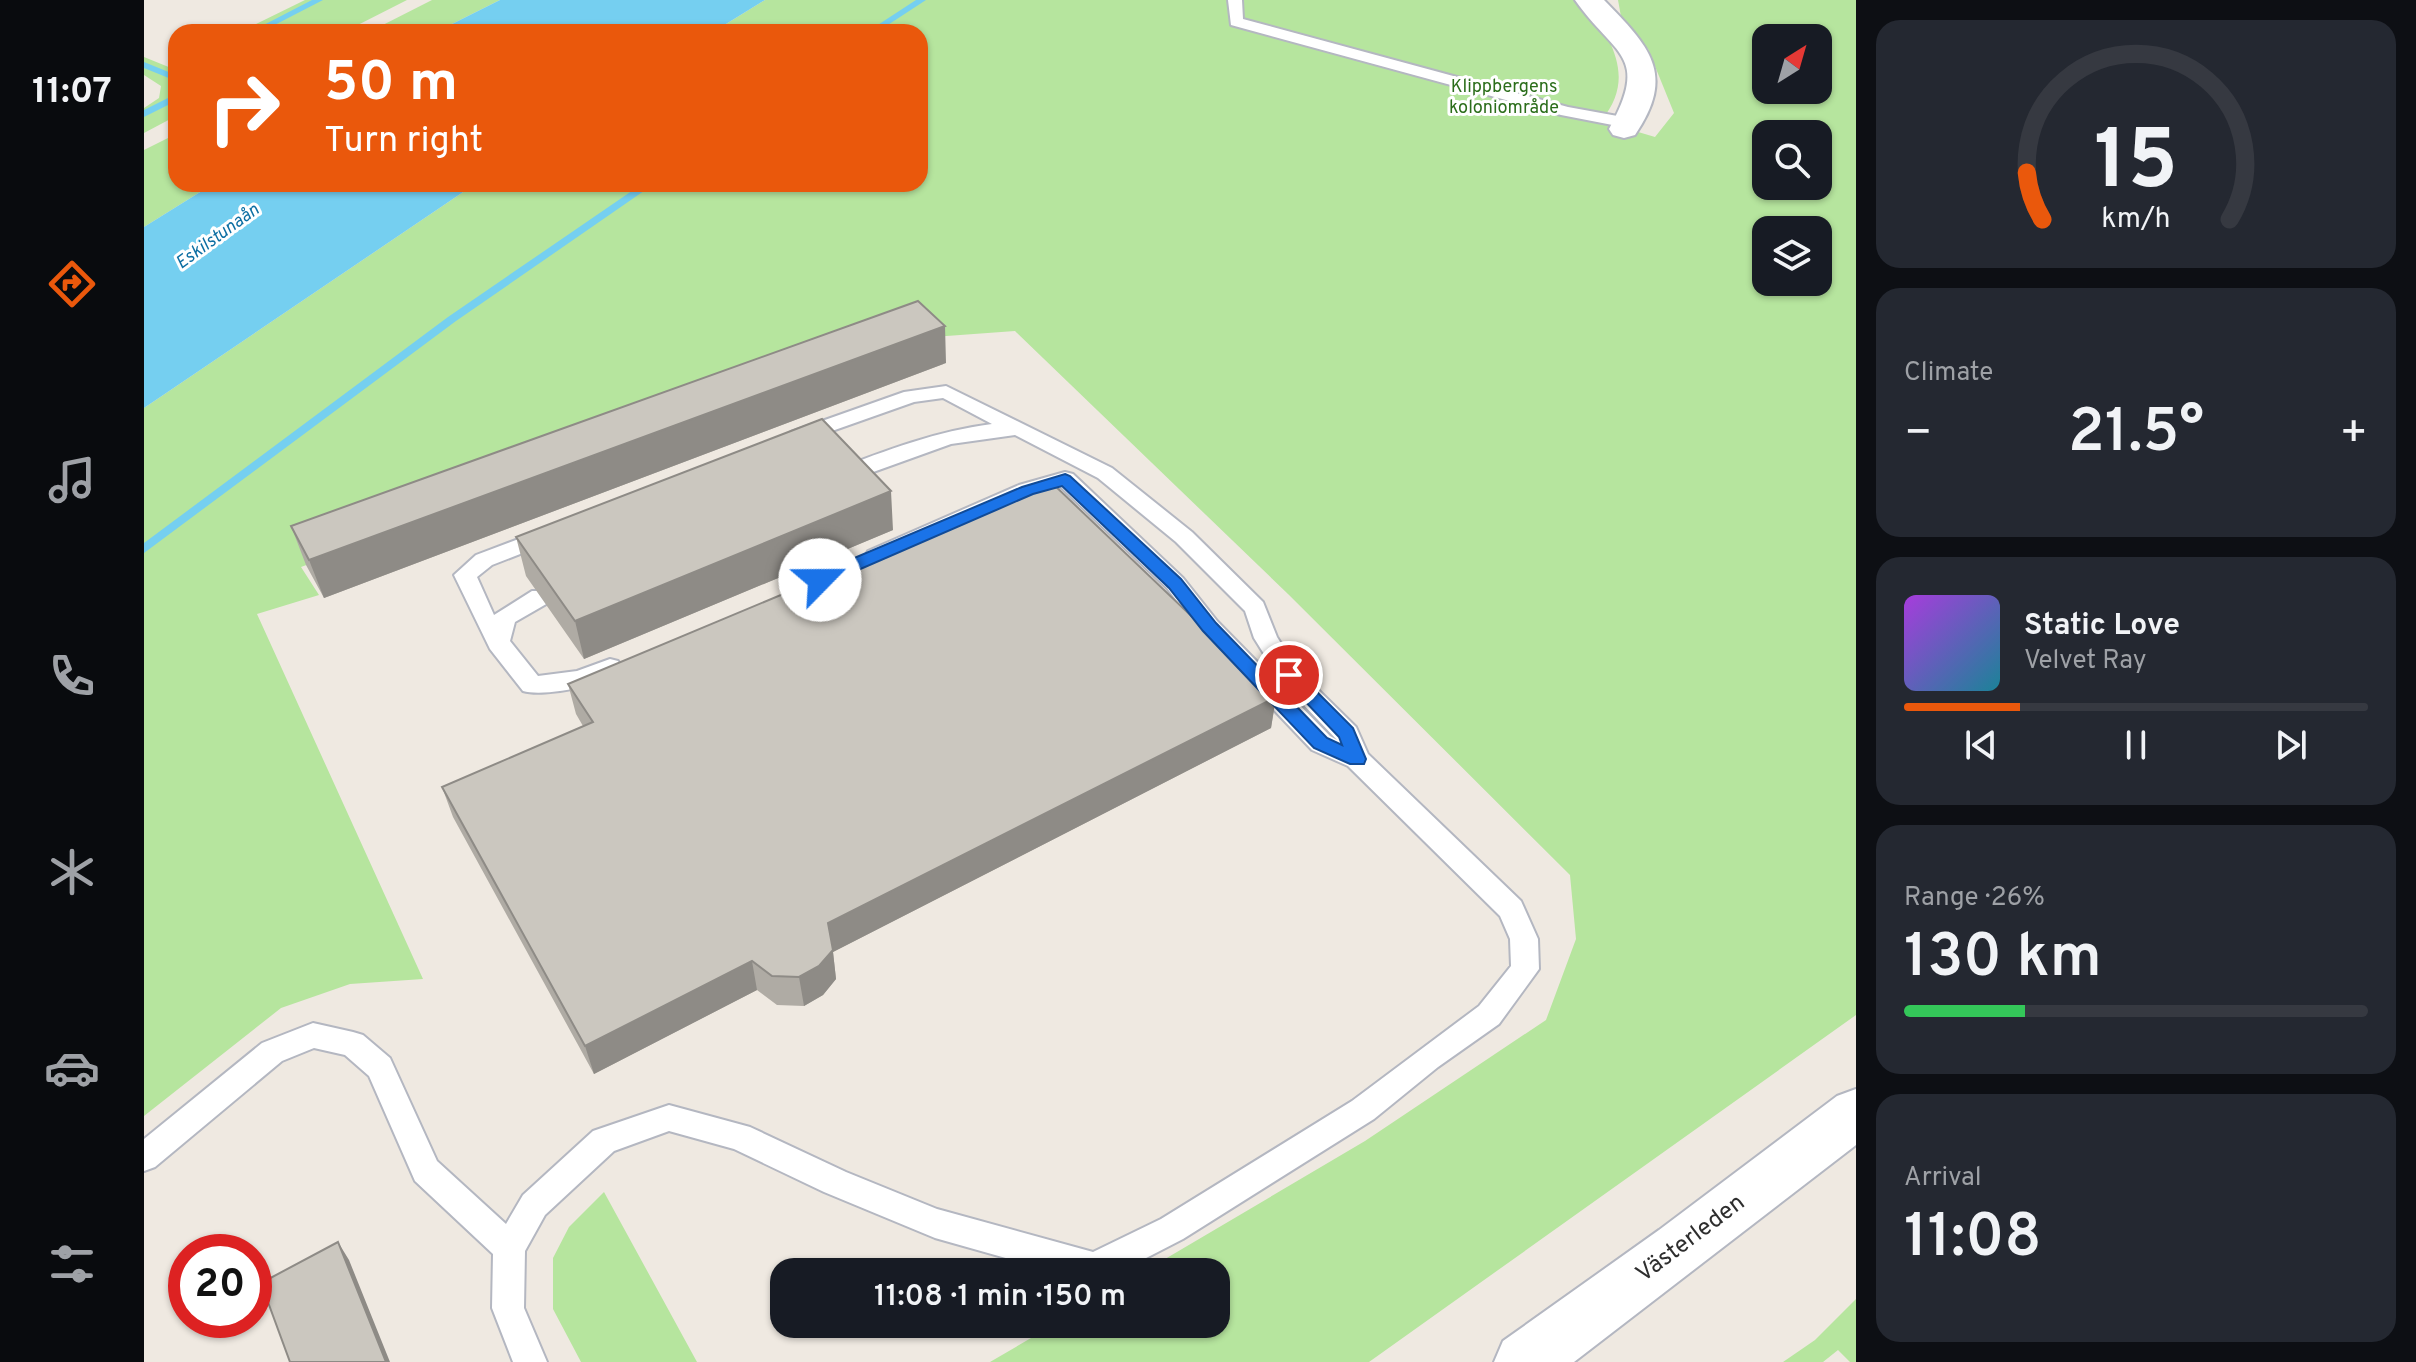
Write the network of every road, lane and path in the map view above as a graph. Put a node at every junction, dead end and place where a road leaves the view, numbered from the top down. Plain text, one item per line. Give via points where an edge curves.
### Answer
1 (1235, 0) edge
2 (1589, 0) edge
3 (1626, 126) joint
4 (1017, 429) junction
5 (775, 446) edge
6 (843, 475) edge
7 (571, 526) edge
8 (862, 562) edge
9 (540, 597) edge
10 (498, 643) junction
11 (636, 656) edge
12 (1357, 759) junction
13 (1856, 1113) edge
14 (144, 1157) edge
15 (509, 1248) junction
16 (530, 1362) edge
17 (1524, 1362) edge

1 - 3 lane via 1236,22
2 - 3 street via 1637,54 1642,68 1641,100
4 - 5 lane via 946,392 911,396
4 - 6 lane via 983,429
4 - 12 lane via 1105,473 1184,537 1255,608 1289,675 1347,733
7 - 10 lane via 484,560 465,575
8 - 12 lane via 1027,490 1065,479 1175,583 1209,627 1321,743
9 - 10 lane via 504,618
10 - 11 lane via 532,685 580,679
12 - 15 lane via 1511,909 1524,939 1525,969 1489,1015 1363,1110 1172,1229 1094,1268 935,1223 739,1137 669,1118 604,1141 534,1205
13 - 17 street, Västerleden
14 - 15 lane via 272,1052 313,1035 353,1044 380,1067 426,1171
15 - 16 lane via 508,1308

